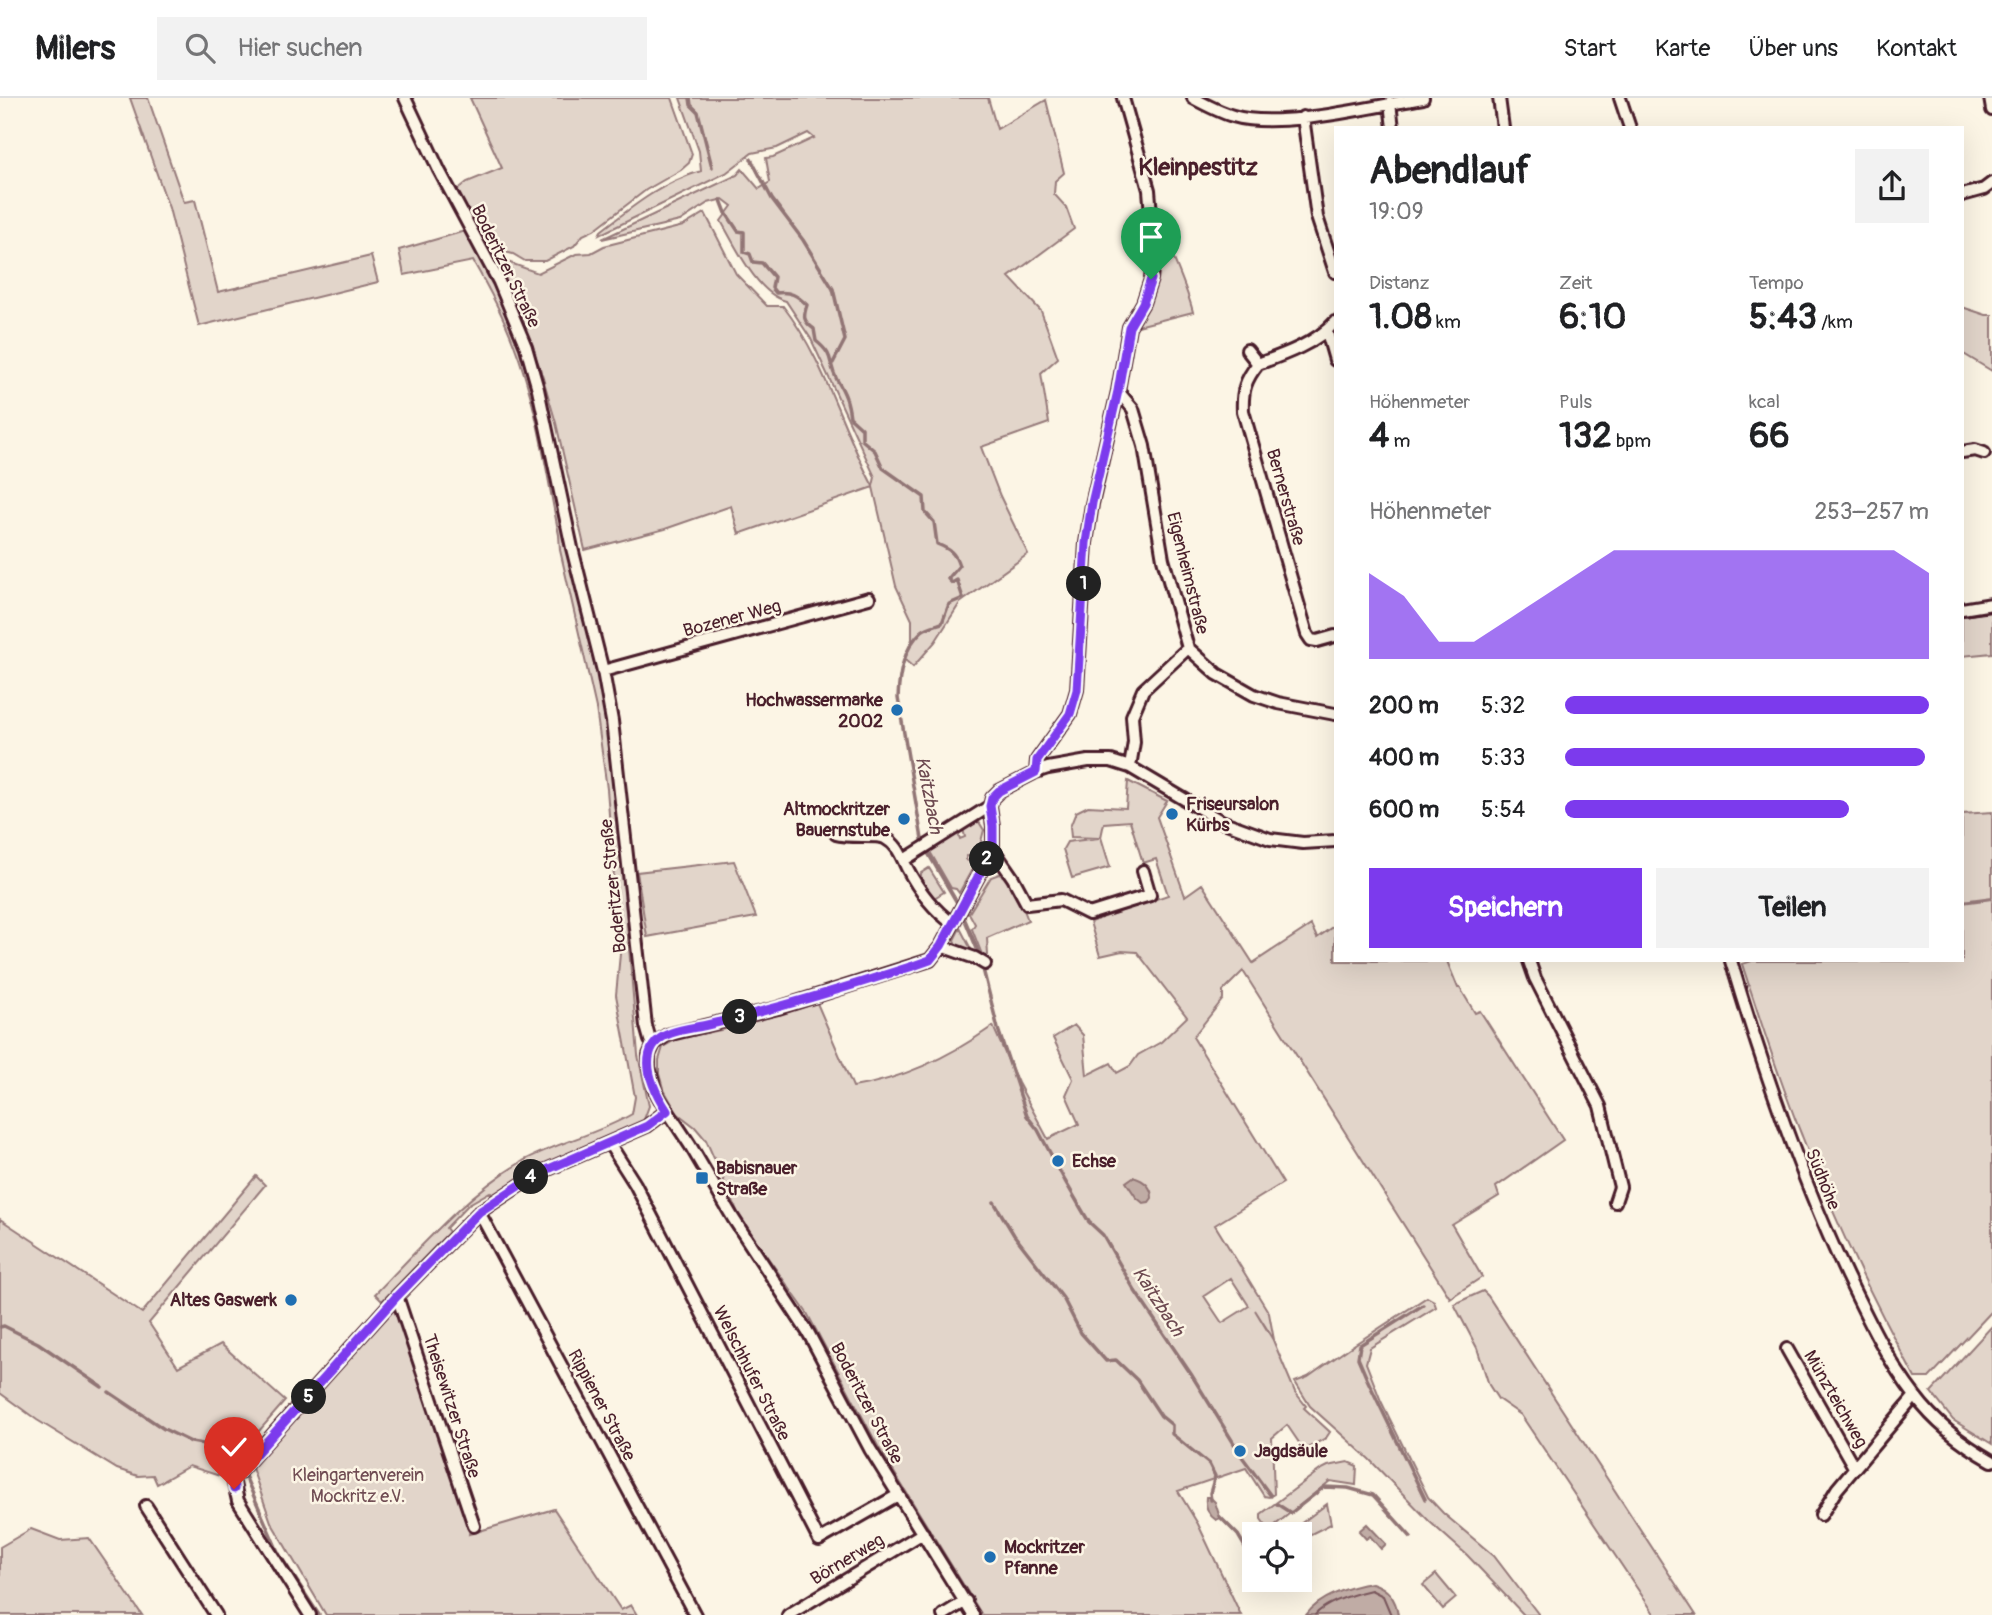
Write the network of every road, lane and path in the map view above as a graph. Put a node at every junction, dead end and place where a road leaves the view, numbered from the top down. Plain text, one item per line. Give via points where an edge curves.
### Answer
1 (405, 98) edge
2 (1123, 98) edge
3 (1194, 98) edge
4 (1423, 98) edge
5 (1499, 98) edge
6 (1620, 98) edge
7 (1990, 98) edge
8 (1391, 103) junction
9 (1992, 110) edge
10 (1303, 117) junction
11 (1393, 126) edge
12 (1503, 126) edge
13 (1629, 126) edge
14 (1992, 183) edge
15 (1964, 194) edge
16 (1334, 269) edge
17 (1334, 323) edge
18 (1327, 332) junction
19 (1247, 350) dead end
20 (1334, 356) edge
21 (1258, 364) junction
22 (1118, 391) junction
23 (1964, 452) edge
24 (1984, 453) dead end
25 (869, 598) dead end
26 (1992, 604) edge
27 (1964, 609) edge
28 (1334, 636) edge
29 (1188, 648) junction
30 (603, 671) junction
31 (1334, 714) edge
32 (1130, 767) junction
33 (1036, 772) junction
34 (990, 806) junction
35 (836, 834) dead end
36 (1334, 841) edge
37 (993, 849) junction
38 (904, 860) junction
39 (1143, 871) dead end
40 (955, 919) junction
41 (941, 946) junction
42 (981, 962) dead end
43 (1529, 962) edge
44 (1731, 962) edge
45 (654, 1044) junction
46 (667, 1111) junction
47 (609, 1143) junction
48 (1615, 1202) dead end
49 (479, 1212) junction
50 (397, 1296) junction
51 (1787, 1349) dead end
52 (1915, 1396) junction
53 (1992, 1461) edge
54 (1854, 1467) junction
55 (898, 1495) junction
56 (146, 1506) dead end
57 (1821, 1515) dead end
58 (474, 1526) dead end
59 (923, 1533) junction
60 (965, 1601) junction
61 (216, 1615) edge
62 (310, 1615) edge
63 (695, 1615) edge
64 (788, 1615) edge
65 (943, 1615) edge
66 (973, 1615) edge

1 - 30 street, Boderitzer Straße via 499,282 526,347
2 - 22 street via 1149,190 1154,250 1151,279 1129,327
3 - 10 street via 1235,117 1264,121
4 - 8 street
5 - 12 street
6 - 13 street
7 - 9 street
8 - 10 street
8 - 11 street
10 - 16 street via 1317,217
14 - 15 street
17 - 18 street
18 - 20 street
18 - 21 street
19 - 21 street
21 - 28 street, Bernerstraße via 1242,392 1242,411 1311,640
22 - 29 street, Eigenheimstraße via 1133,409 1144,446 1163,559
22 - 33 street via 1086,543 1077,690 1070,714 1037,760
23 - 24 street
25 - 30 street, Bozener Weg
26 - 27 street
29 - 31 street, Eigenheimstraße via 1217,674 1254,695
29 - 32 street via 1143,690 1132,716
30 - 45 street, Boderitzer Straße via 616,749 646,1026
32 - 33 street via 1088,761
32 - 36 street via 1233,826 1270,839
33 - 34 street via 999,791
34 - 37 street
34 - 38 street
35 - 38 street via 883,837
37 - 39 street via 1027,904 1060,900 1089,914 1150,895
37 - 40 street
38 - 40 street via 938,913
40 - 41 street
41 - 42 street
41 - 45 street via 930,960 913,966 778,1008 678,1032
43 - 48 street via 1600,1106 1620,1187
44 - 52 street, Südhöhe via 1773,1097 1815,1206 1865,1312
45 - 46 street, Boderitzer Straße via 649,1067
46 - 47 street
46 - 55 street, Boderitzer Straße via 809,1334
47 - 49 street via 537,1174
47 - 55 street, Welschhufer Straße via 635,1184 819,1540
49 - 50 street
49 - 63 street, Rippiener Straße
50 - 58 street, Theisewitzer Straße
50 - 62 street via 233,1479 238,1501
51 - 54 street, Münzteichweg
52 - 53 street, Südhöhe via 1946,1430
52 - 54 street, Münzteichweg
54 - 57 street, Münzteichweg
55 - 59 street, Boderitzer Straße
56 - 61 street
59 - 60 street, Boderitzer Straße
59 - 64 street, Börnerweg
60 - 65 street
60 - 66 street, Boderitzer Straße

